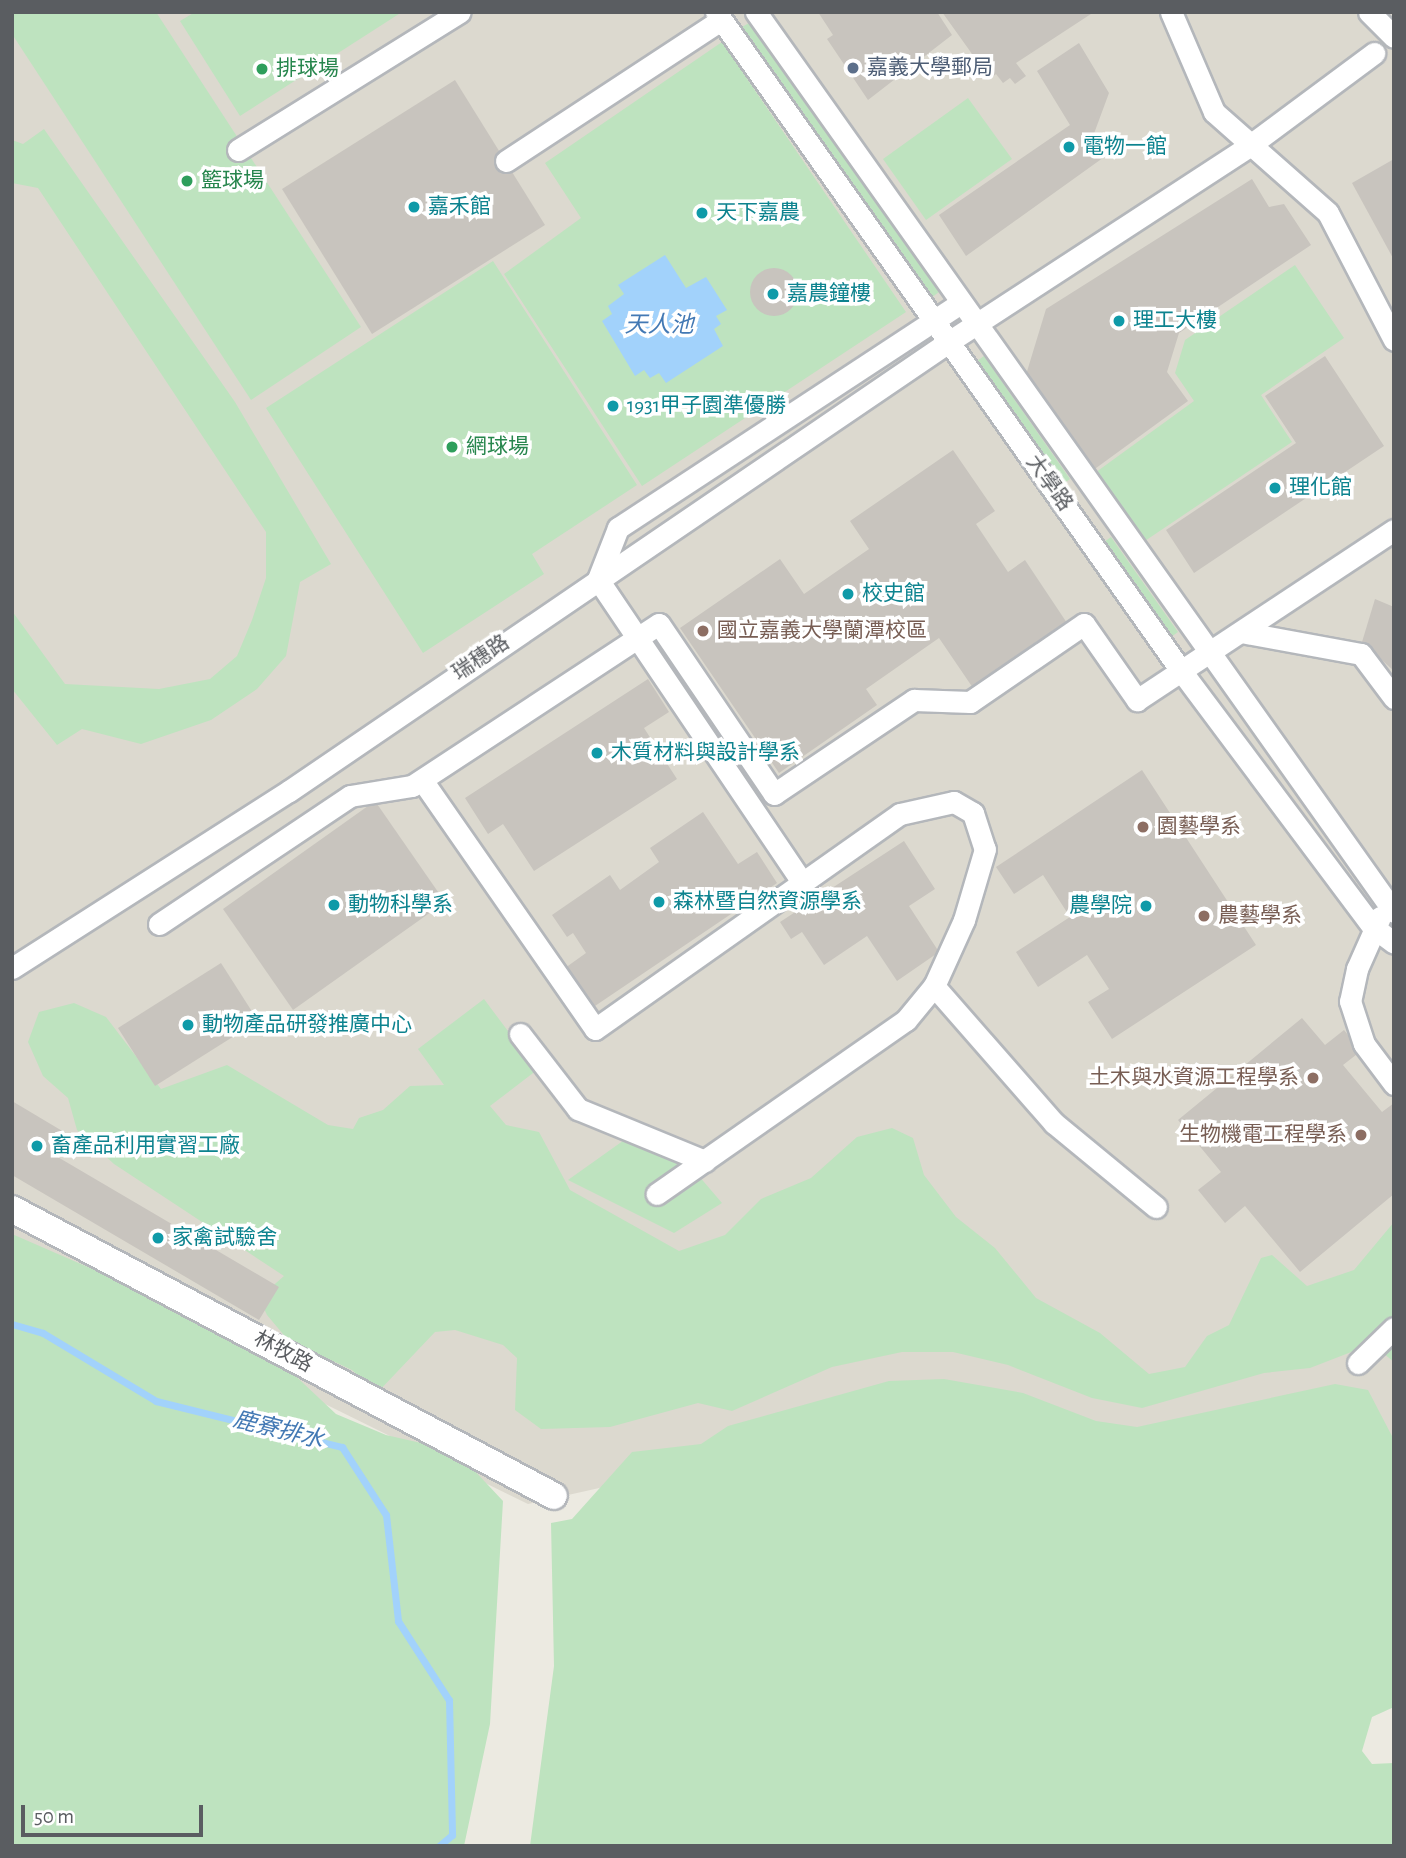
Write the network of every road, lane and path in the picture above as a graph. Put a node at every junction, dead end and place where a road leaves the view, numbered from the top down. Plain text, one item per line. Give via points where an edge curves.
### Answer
1 (460, 12) edge
2 (756, 12) edge
3 (1171, 12) edge
4 (1369, 12) edge
5 (718, 16) edge
6 (1394, 37) edge
7 (1374, 53) dead end
8 (1250, 146) junction
9 (239, 150) dead end
10 (506, 161) dead end
11 (960, 303) junction
12 (932, 321) junction
13 (976, 324) junction
14 (1394, 340) edge
15 (947, 343) junction
16 (1394, 530) edge
17 (598, 579) junction
18 (1241, 632) junction
19 (638, 638) junction
20 (1208, 655) junction
21 (1182, 672) junction
22 (1394, 698) edge
23 (422, 780) junction
24 (802, 882) junction
25 (1391, 905) edge
26 (159, 924) dead end
27 (1373, 927) junction
28 (1394, 943) edge
29 (12, 968) edge
30 (934, 986) junction
31 (520, 1034) dead end
32 (1394, 1084) edge
33 (705, 1161) junction
34 (657, 1194) dead end
35 (1156, 1207) dead end
36 (12, 1209) edge
37 (1394, 1328) edge
38 (1358, 1363) dead end
39 (554, 1496) dead end

1 - 9 street
2 - 11 street
3 - 8 street via 1214,112
4 - 6 street
5 - 10 street
5 - 12 street, 大學路
7 - 8 street, 瑞穗路
8 - 13 street, 瑞穗路
8 - 14 street via 1328,213
11 - 12 street
11 - 13 street
12 - 15 street, 大學路
12 - 17 street via 618,528
13 - 15 street, 瑞穗路
13 - 20 street
15 - 17 street, 瑞穗路
15 - 21 street, 大學路
16 - 18 street
17 - 19 street
17 - 29 street, 瑞穗路 via 289,791
18 - 20 street
18 - 22 street via 1361,654
19 - 21 street via 659,624 774,794 914,700 970,702 1084,624 1137,700
19 - 23 street
19 - 24 street
20 - 21 street
20 - 25 street
21 - 27 street, 大學路
23 - 24 street via 595,1028
23 - 26 street via 412,786 350,796
24 - 30 street via 900,814 954,802 973,813 985,849 964,920
25 - 27 street
27 - 28 street, 大學路
27 - 32 street via 1350,1001 1364,1044
30 - 33 street via 906,1020
30 - 35 street via 1054,1123
31 - 33 street via 578,1109
33 - 34 street
36 - 39 street, 林牧路
37 - 38 street

